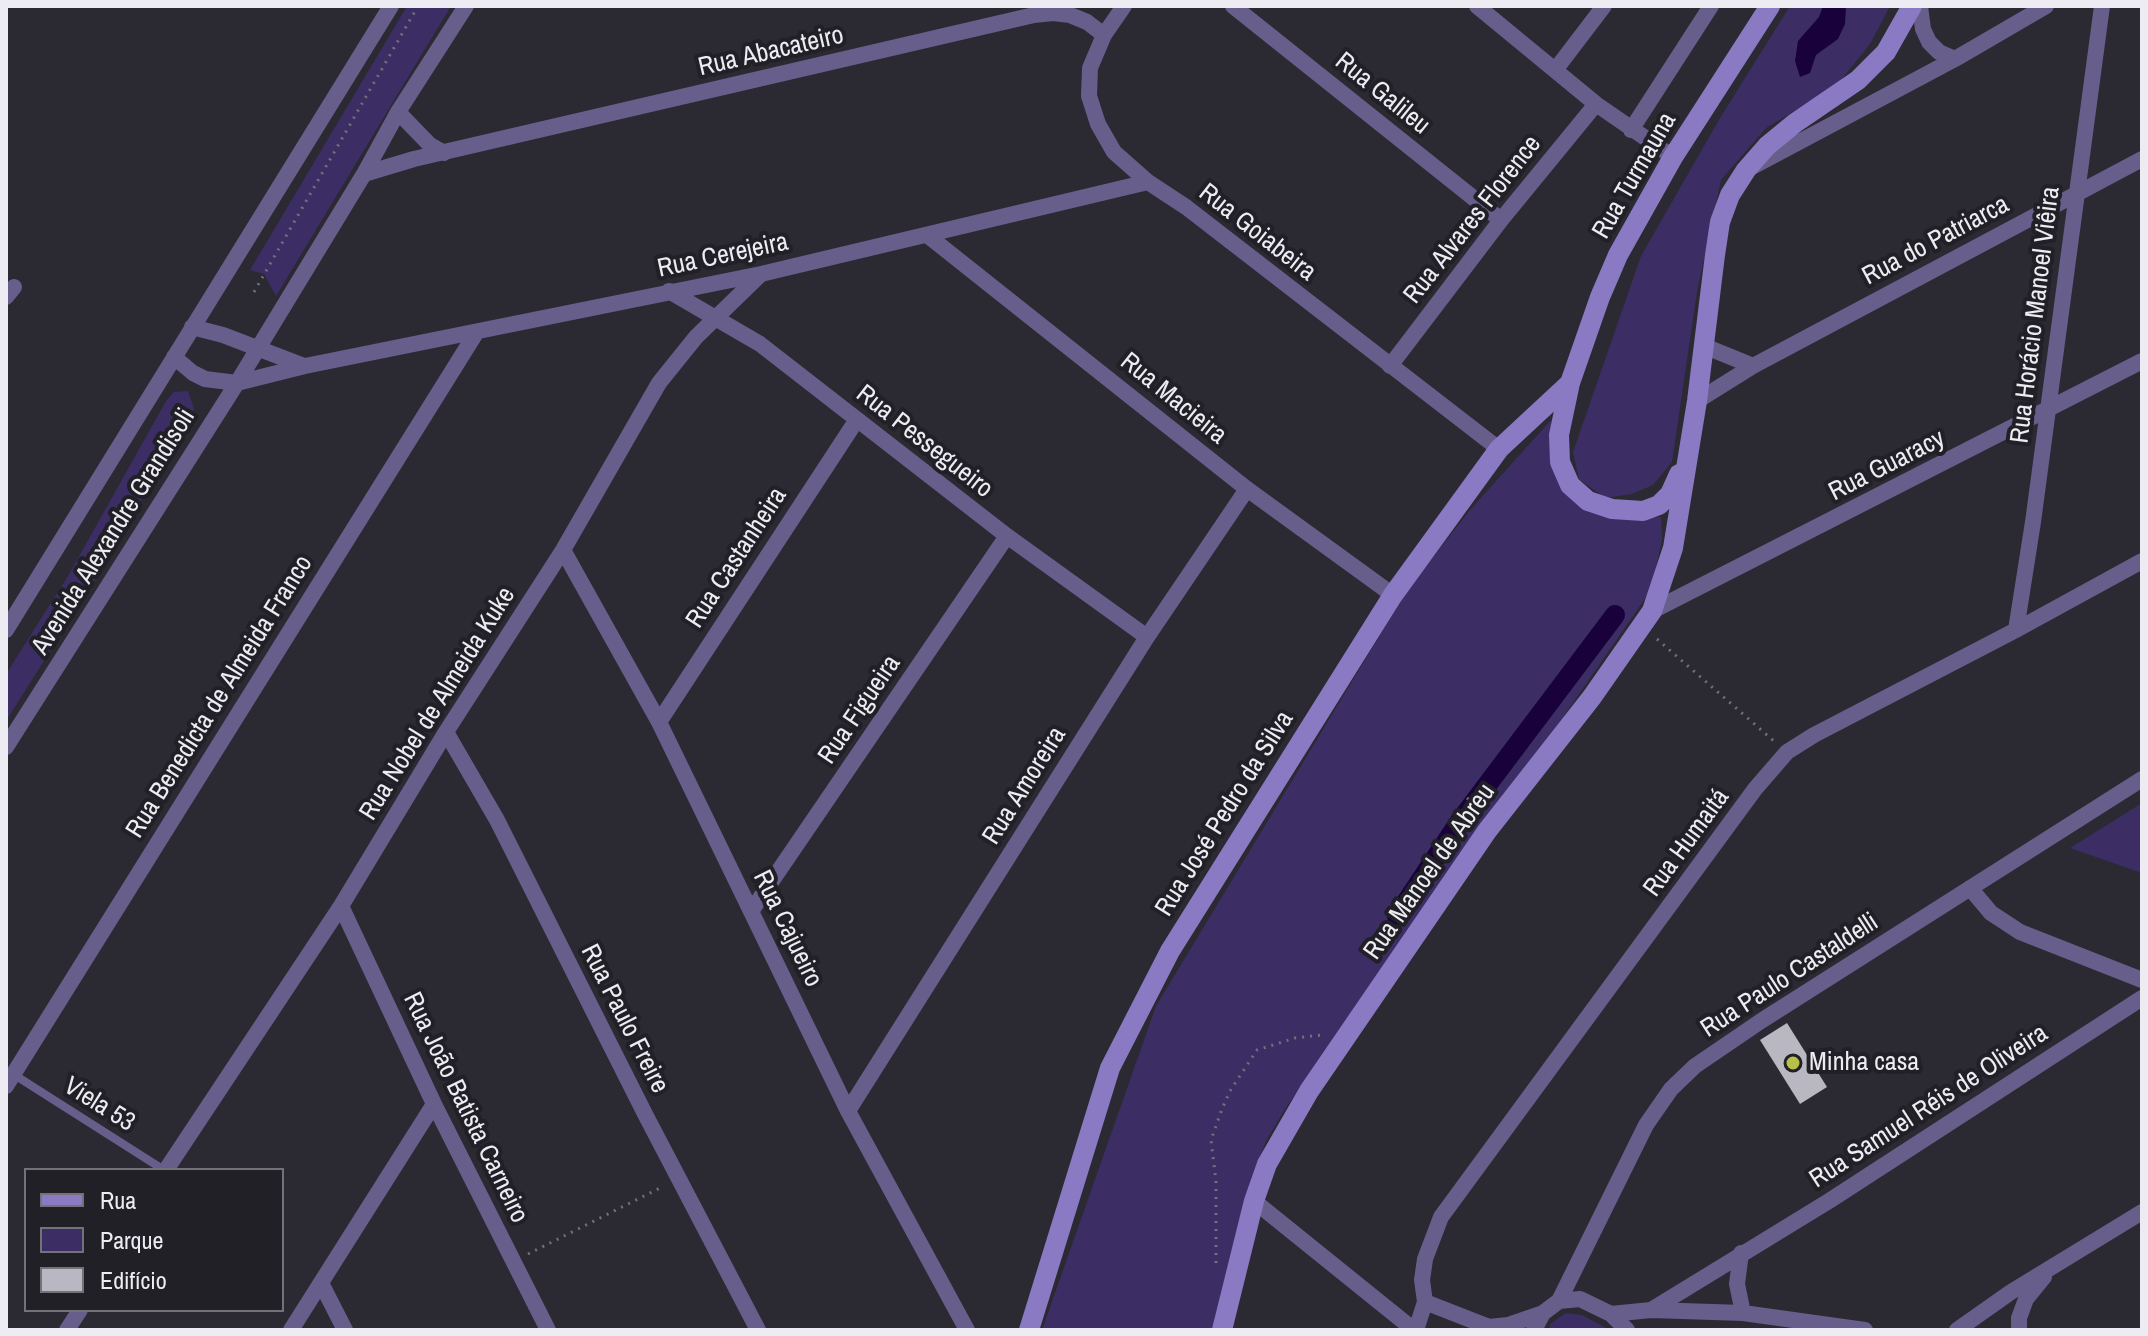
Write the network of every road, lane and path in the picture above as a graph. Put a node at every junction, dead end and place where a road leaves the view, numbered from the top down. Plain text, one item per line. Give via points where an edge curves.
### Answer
1 (391, 6) edge
2 (418, 6) edge
3 (466, 6) edge
4 (1124, 6) edge
5 (1233, 6) edge
6 (1477, 6) edge
7 (1604, 6) edge
8 (1711, 6) edge
9 (1770, 6) edge
10 (1912, 6) edge
11 (1920, 6) edge
12 (2046, 6) edge
13 (2102, 6) edge
14 (1104, 35) junction
15 (1955, 59) junction
16 (1556, 69) junction
17 (1596, 104) junction
18 (398, 112) junction
19 (1631, 130) junction
20 (444, 153) junction
21 (1673, 157) junction
22 (2142, 159) edge
23 (1746, 170) junction
24 (364, 174) junction
25 (1148, 182) junction
26 (2076, 194) junction
27 (1501, 220) junction
28 (927, 235) junction
29 (761, 274) junction
30 (669, 291) junction
31 (254, 292) dead end
32 (716, 320) junction
33 (192, 327) junction
34 (476, 333) junction
35 (1704, 346) junction
36 (257, 348) junction
37 (174, 357) junction
38 (2142, 361) edge
39 (305, 366) junction
40 (1390, 366) junction
41 (1753, 366) junction
42 (237, 383) junction
43 (1570, 383) junction
44 (1697, 401) junction
45 (2049, 411) junction
46 (856, 421) junction
47 (1499, 449) junction
48 (1689, 452) junction
49 (1247, 489) junction
50 (1007, 536) junction
51 (563, 550) junction
52 (2142, 561) edge
53 (1393, 595) junction
54 (1647, 618) junction
55 (6, 630) edge
56 (2016, 630) junction
57 (1147, 637) junction
58 (659, 722) junction
59 (446, 732) junction
60 (6, 747) edge
61 (1787, 752) junction
62 (2142, 779) edge
63 (1467, 798) dead end
64 (1485, 813) dead end
65 (1970, 888) junction
66 (341, 906) junction
67 (752, 910) junction
68 (2142, 980) edge
69 (2142, 998) edge
70 (1350, 1032) junction
71 (10, 1080) edge
72 (434, 1104) junction
73 (848, 1111) junction
74 (162, 1168) edge
75 (166, 1168) edge
76 (679, 1179) junction
77 (1254, 1201) junction
78 (2142, 1212) edge
79 (1741, 1253) junction
80 (513, 1262) junction
81 (2054, 1268) junction
82 (1217, 1271) dead end
83 (321, 1283) junction
84 (1559, 1301) junction
85 (1425, 1302) junction
86 (1651, 1310) junction
87 (79, 1312) edge
88 (1543, 1313) junction
89 (1743, 1313) junction
90 (1611, 1314) junction
91 (1474, 1324) edge
92 (67, 1330) edge
93 (291, 1330) edge
94 (345, 1330) edge
95 (548, 1330) edge
96 (758, 1330) edge
97 (967, 1330) edge
98 (1029, 1330) edge
99 (1222, 1330) edge
100 (1415, 1330) edge
101 (1534, 1330) edge
102 (1627, 1330) edge
103 (1865, 1330) edge
104 (1957, 1330) edge
105 (2019, 1330) edge

1 - 33 street, Avenida Alexandre Grandisoli
2 - 31 path
3 - 18 street, Avenida Alexandre Grandisoli
4 - 14 street, Rua Goiabeira
5 - 27 street, Rua Galileu
6 - 16 street
7 - 16 street
8 - 19 street, Rua Turmauna
9 - 21 main road, Rua Turmauna
10 - 23 main road via 1886,52 1858,80 1795,123
11 - 15 street via 1929,42
12 - 15 street
13 - 26 street, Rua Horácio Manoel Viêira
14 - 20 street, Rua Abacateiro via 1070,15 1034,15
14 - 25 street, Rua Goiabeira via 1090,68 1089,96 1114,152
15 - 23 street
16 - 17 street
17 - 19 street
17 - 27 street, Rua Alvares Florence
18 - 20 street
18 - 24 street, Avenida Alexandre Grandisoli
19 - 21 street
20 - 24 street, Rua Abacateiro
21 - 43 main road, Rua Turmauna via 1618,255
22 - 26 street, Rua do Patriarca
23 - 35 main road via 1720,222
24 - 36 street, Avenida Alexandre Grandisoli
25 - 28 street, Rua Cerejeira
25 - 40 street, Rua Goiabeira
26 - 41 street, Rua do Patriarca
26 - 45 street, Rua Horácio Manoel Viêira
27 - 40 street, Rua Alvares Florence
28 - 29 street, Rua Cerejeira
28 - 49 street, Rua Macieira
29 - 30 street, Rua Cerejeira
29 - 32 street, Rua Nobel de Almeida Kuke
30 - 32 street, Rua Pessegueiro
30 - 34 street, Rua Cerejeira
32 - 46 street, Rua Pessegueiro via 760,344
32 - 51 street, Rua Nobel de Almeida Kuke via 659,383
33 - 36 street
33 - 37 street, Avenida Alexandre Grandisoli
34 - 39 street, Rua Cerejeira
34 - 71 street, Rua Benedicta de Almeida Franco
35 - 41 street
35 - 44 main road
36 - 39 street
36 - 42 street, Avenida Alexandre Grandisoli
37 - 42 street, Avenida Alexandre Grandisoli via 205,379
37 - 55 street, Avenida Alexandre Grandisoli
38 - 45 street, Rua Guaracy
39 - 42 street, Rua Cerejeira
40 - 47 street, Rua Goiabeira
41 - 44 street, Rua do Patriarca
42 - 60 street, Avenida Alexandre Grandisoli
43 - 47 main road, Rua José Pedro da Silva
43 - 48 main road, Rua Turmauna via 1559,435 1560,462 1570,485 1588,501 1643,511 1659,505 1670,494
44 - 48 main road
45 - 54 street, Rua Guaracy
45 - 56 street, Rua Horácio Manoel Viêira
46 - 50 street, Rua Pessegueiro
46 - 58 street, Rua Castanheira
47 - 53 main road, Rua José Pedro da Silva
48 - 54 main road, Rua Manoel de Abreu via 1673,548
49 - 53 street, Rua Macieira
49 - 57 street, Rua Amoreira
50 - 57 street, Rua Pessegueiro
50 - 67 street, Rua Figueira
51 - 58 street, Rua Cajueiro
51 - 59 street, Rua Nobel de Almeida Kuke
52 - 56 street, Rua Humaitá
53 - 98 main road, Rua José Pedro da Silva via 1136,1014 1110,1068
54 - 61 path
54 - 70 main road, Rua Manoel de Abreu via 1487,831
56 - 61 street, Rua Humaitá
57 - 73 street, Rua Amoreira
58 - 67 street, Rua Cajueiro
59 - 66 street, Rua Nobel de Almeida Kuke
59 - 76 street, Rua Paulo Freire via 497,820
61 - 85 street, Rua Humaitá via 1441,1217 1425,1259
62 - 65 street, Rua Paulo Castaldelli
63 - 64 path
65 - 68 street via 1991,913 2020,932
65 - 84 street, Rua Paulo Castaldelli via 1761,1021 1671,1089 1646,1125
66 - 72 street, Rua João Batista Carneiro
66 - 75 street, Rua Nobel de Almeida Kuke
67 - 73 street, Rua Cajueiro
69 - 79 street, Rua Samuel Réis de Oliveira
70 - 77 main road, Rua Manoel de Abreu via 1267,1164
70 - 82 path via 1295,1038 1257,1050 1230,1091 1211,1140
71 - 74 lane, Viela 53
72 - 80 street, Rua João Batista Carneiro
72 - 83 street
73 - 97 street, Rua Cajueiro
76 - 80 path
76 - 96 street, Rua Paulo Freire
77 - 99 main road, Rua Manoel de Abreu
77 - 100 street
78 - 81 street
79 - 86 street, Rua Samuel Réis de Oliveira
79 - 89 street via 1737,1284
80 - 95 street, Rua João Batista Carneiro
81 - 104 street
81 - 105 street via 2026,1299
83 - 93 street
83 - 94 street
84 - 88 street
84 - 90 street via 1580,1299
85 - 91 street
85 - 100 street, Rua Humaitá
86 - 89 street
86 - 90 street
87 - 92 street
88 - 91 street via 1499,1327
88 - 101 street
89 - 103 street
90 - 102 street

